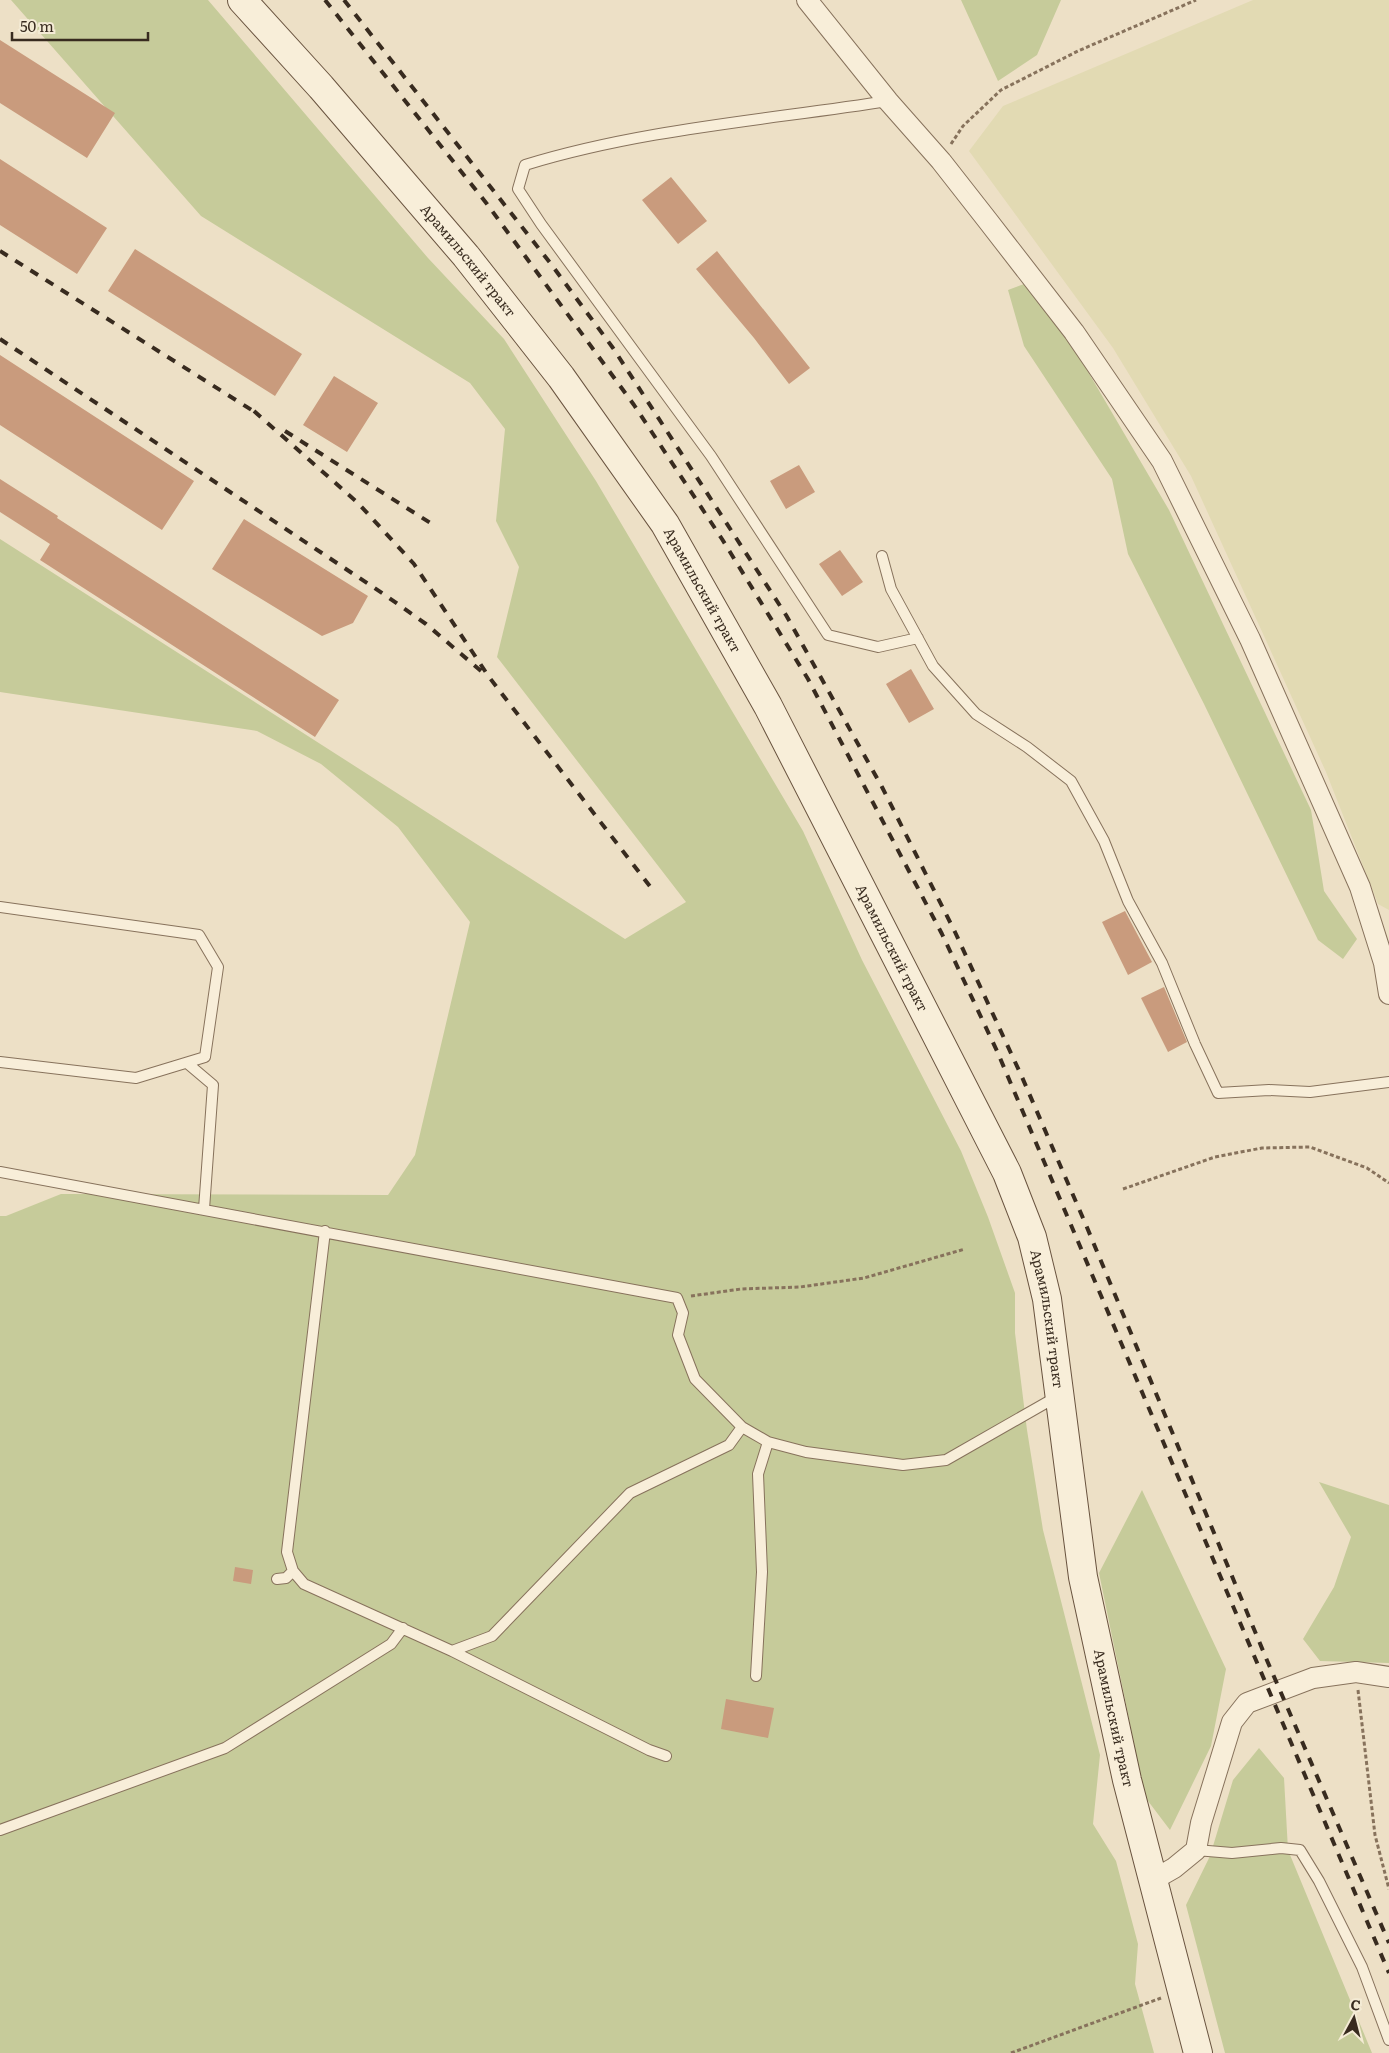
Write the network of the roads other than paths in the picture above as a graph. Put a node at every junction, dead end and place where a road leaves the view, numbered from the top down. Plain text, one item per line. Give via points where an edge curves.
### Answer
1 (242, 0) edge
2 (807, 0) edge
3 (888, 101) junction
4 (882, 556) dead end
5 (918, 638) junction
6 (0, 907) edge
7 (1389, 994) edge
8 (0, 1062) edge
9 (187, 1063) junction
10 (1389, 1082) edge
11 (0, 1172) edge
12 (204, 1209) junction
13 (325, 1231) junction
14 (1061, 1394) junction
15 (742, 1427) junction
16 (768, 1442) junction
17 (293, 1571) junction
18 (277, 1579) dead end
19 (404, 1628) junction
20 (452, 1651) junction
21 (756, 1676) dead end
22 (1389, 1677) edge
23 (666, 1756) dead end
24 (0, 1830) edge
25 (1196, 1850) junction
26 (1153, 1880) junction
27 (1389, 2040) edge
28 (1198, 2053) edge

1 - 14 main road, Арамильский тракт via 466,256 561,378 665,524 768,706 1007,1173 1032,1237 1045,1290
2 - 3 street
3 - 5 lane via 733,122 571,150 525,164 518,189 711,456 828,635 878,646
3 - 7 street via 941,161 1074,332 1162,461 1250,639 1360,887 1384,963
4 - 5 lane via 890,589
5 - 10 lane via 933,666 976,714 1072,781 1104,841 1128,901 1162,963 1218,1093 1310,1092
6 - 9 lane via 199,935 218,967 204,1057
8 - 9 lane via 136,1078
9 - 12 lane via 214,1085
11 - 12 lane
12 - 13 lane
13 - 15 lane via 677,1298 683,1313 678,1335 695,1379
13 - 17 lane via 287,1552
14 - 16 lane via 946,1460 903,1465 806,1452
14 - 26 main road, Арамильский тракт via 1084,1577 1119,1743
15 - 16 lane
15 - 20 lane via 729,1446 630,1493 492,1636
16 - 21 lane via 758,1474 762,1572
17 - 18 lane via 286,1578
17 - 19 lane via 304,1584
19 - 20 lane
19 - 24 lane via 391,1644 225,1748
20 - 23 lane
22 - 25 street via 1356,1672 1313,1678 1247,1703 1232,1722
25 - 26 street
25 - 27 lane via 1232,1853 1281,1848 1300,1850 1362,1967
26 - 28 main road, Арамильский тракт

